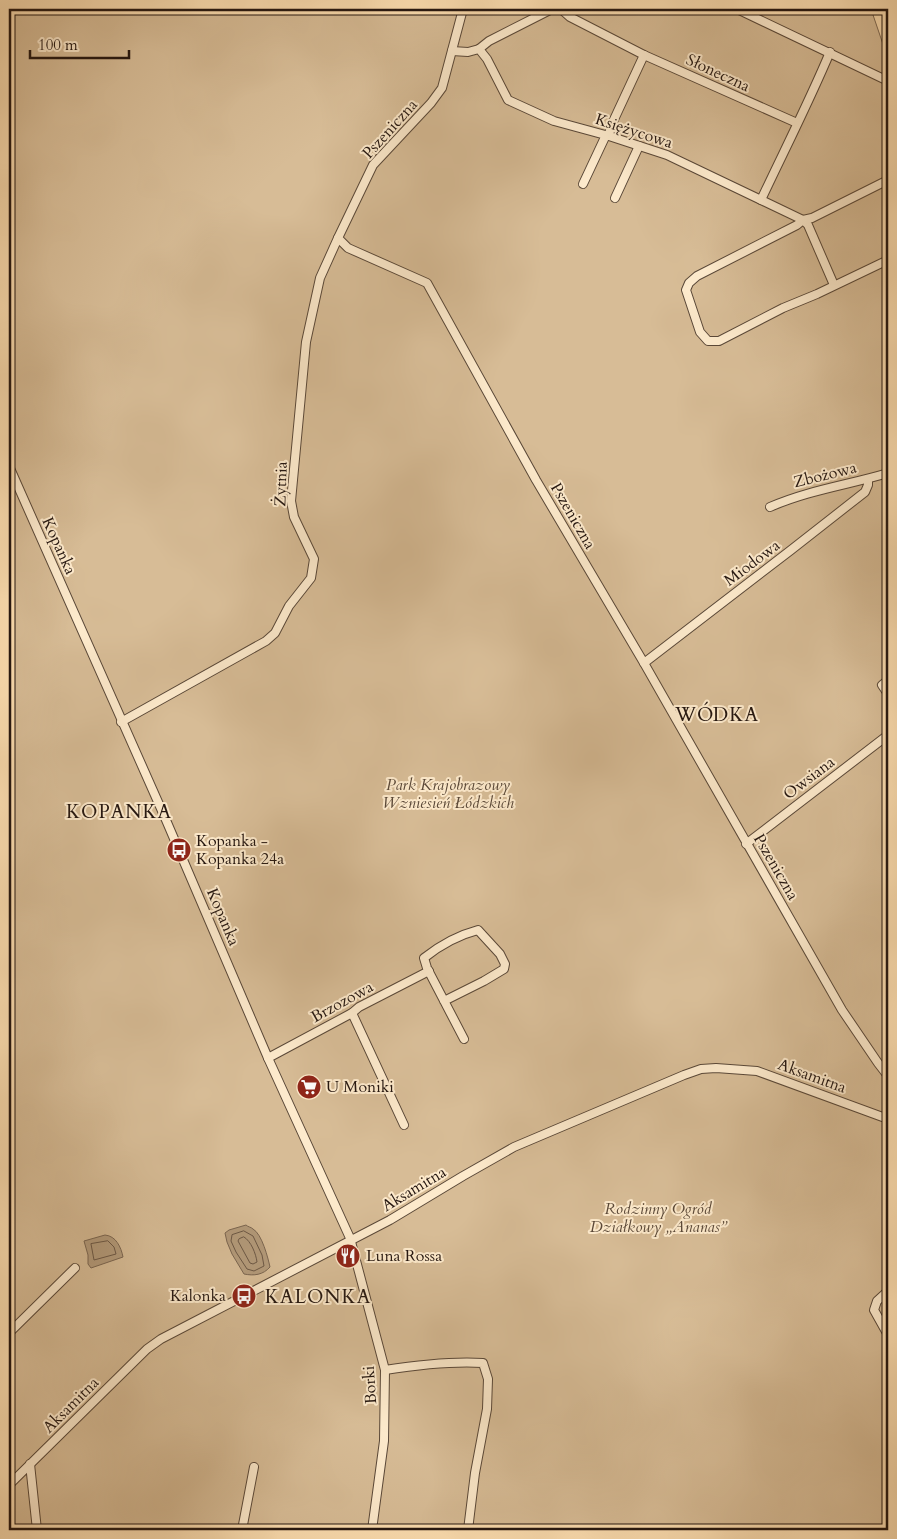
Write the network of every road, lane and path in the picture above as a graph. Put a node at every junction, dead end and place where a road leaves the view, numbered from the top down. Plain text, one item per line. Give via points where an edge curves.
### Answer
1 (463, 9) edge
2 (552, 9) edge
3 (561, 9) edge
4 (737, 9) edge
5 (479, 49) junction
6 (452, 51) junction
7 (830, 52) junction
8 (644, 55) junction
9 (888, 81) edge
10 (797, 123) junction
11 (608, 135) junction
12 (639, 146) junction
13 (888, 180) edge
14 (583, 184) dead end
15 (615, 198) dead end
16 (761, 200) junction
17 (803, 220) junction
18 (338, 238) junction
19 (888, 260) edge
20 (834, 285) junction
21 (9, 466) edge
22 (888, 473) edge
23 (868, 479) junction
24 (770, 507) dead end
25 (644, 663) junction
26 (888, 680) edge
27 (888, 694) edge
28 (121, 722) junction
29 (888, 735) edge
30 (746, 844) junction
31 (429, 971) junction
32 (444, 1000) junction
33 (352, 1013) junction
34 (464, 1039) dead end
35 (268, 1058) junction
36 (888, 1076) edge
37 (888, 1119) edge
38 (404, 1125) dead end
39 (350, 1241) junction
40 (74, 1268) dead end
41 (888, 1292) edge
42 (9, 1333) edge
43 (888, 1335) edge
44 (385, 1370) junction
45 (30, 1464) junction
46 (254, 1467) dead end
47 (9, 1485) edge
48 (38, 1530) edge
49 (242, 1530) edge
50 (372, 1530) edge
51 (468, 1530) edge

1 - 6 street, Pszeniczna
2 - 5 street
3 - 8 street, Słoneczna via 570,17
4 - 7 street
5 - 6 street
5 - 11 street, Księżycowa via 488,59 508,100 554,121
6 - 18 street, Pszeniczna via 442,88 373,165
7 - 9 street
7 - 10 street
8 - 10 street, Słoneczna
8 - 11 street
10 - 16 street
11 - 12 street, Księżycowa
11 - 14 street
12 - 15 street
12 - 16 street, Księżycowa via 667,155
13 - 17 street
16 - 17 street, Księżycowa
17 - 20 street
17 - 20 street via 688,283 686,290 700,332 708,341 719,341
18 - 25 street, Pszeniczna via 348,248 427,283 536,480
18 - 28 street, Żytnia via 320,278 306,342 291,501 294,517 314,559 311,578 289,606 275,633 266,641
19 - 20 street
21 - 28 street, Kopanka
22 - 23 street, Zbożowa
23 - 24 street, Zbożowa via 813,491
23 - 25 street, Miodowa via 865,492
25 - 30 street, Pszeniczna
26 - 27 street via 882,685
28 - 35 street, Kopanka
29 - 30 street, Owsiana
30 - 36 street, Pszeniczna via 847,1018
31 - 32 street
31 - 32 street via 424,958 478,930 500,954 504,970
31 - 33 street, Brzozowa
32 - 34 street
33 - 35 street, Brzozowa
33 - 38 street
35 - 39 street, Kopanka
37 - 39 street, Aksamitna via 757,1071 701,1069 514,1147
39 - 44 street, Borki
39 - 45 street, Aksamitna via 150,1346
40 - 42 street
41 - 43 street via 877,1302 874,1310
44 - 50 street, Borki via 384,1441
44 - 51 street via 482,1363 488,1379 487,1409
45 - 47 street, Aksamitna
45 - 48 street
46 - 49 street

